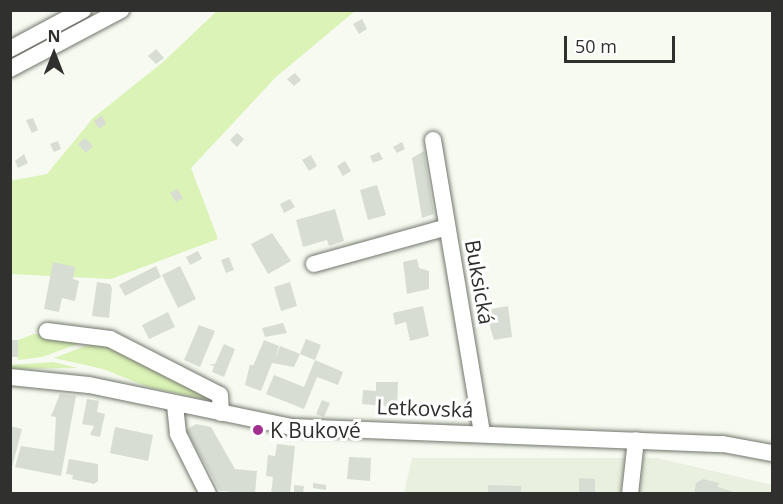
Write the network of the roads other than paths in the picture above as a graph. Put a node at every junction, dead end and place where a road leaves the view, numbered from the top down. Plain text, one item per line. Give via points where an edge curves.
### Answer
1 (83, 10) edge
2 (121, 10) edge
3 (10, 49) edge
4 (10, 69) edge
5 (433, 140) dead end
6 (447, 227) junction
7 (314, 264) dead end
8 (47, 331) dead end
9 (10, 377) edge
10 (175, 405) junction
11 (221, 413) junction
12 (482, 432) junction
13 (636, 440) junction
14 (772, 453) edge
15 (208, 494) edge
16 (630, 494) edge

1 - 3 street
2 - 4 street
5 - 6 street, Buksická
6 - 7 street
6 - 12 street, Buksická
8 - 11 street via 110,339 220,395
9 - 10 street, Letkovská via 70,382
10 - 11 street, Letkovská
10 - 15 street via 178,434
11 - 12 street, Letkovská via 291,427
12 - 13 street, Letkovská
13 - 14 street, Letkovská via 723,444
13 - 16 street

